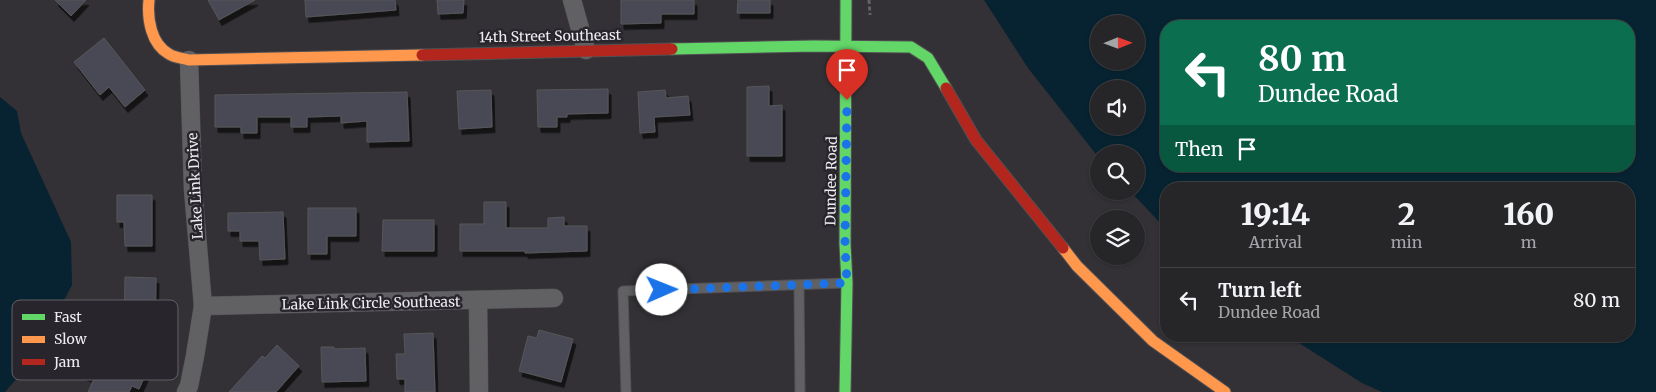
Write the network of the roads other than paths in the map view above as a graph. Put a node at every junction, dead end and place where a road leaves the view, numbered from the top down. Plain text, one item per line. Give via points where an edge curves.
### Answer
1 (148, 0) edge
2 (572, 0) edge
3 (846, 0) edge
4 (848, 45) junction
5 (586, 50) junction
6 (190, 60) junction
7 (847, 283) junction
8 (798, 286) junction
9 (554, 298) dead end
10 (478, 301) junction
11 (203, 306) junction
12 (186, 392) edge
13 (478, 392) edge
14 (626, 392) edge
15 (800, 392) edge
16 (845, 392) edge
17 (1225, 392) edge

1 - 6 street via 147,14 154,38 168,54
2 - 5 street
3 - 4 street, Dundee Road
4 - 5 street, 14th Street Southeast
4 - 7 street, Dundee Road
4 - 17 street, 14th Street Southeast via 911,47 928,58 976,140 1077,266 1153,341
5 - 6 street, 14th Street Southeast
6 - 11 street, Lake Link Drive via 193,189
7 - 8 lane
7 - 16 street, Dundee Road
8 - 14 lane via 623,291
8 - 15 lane
9 - 10 street
10 - 11 street, Lake Link Circle Southeast
10 - 13 street, Lake Link Circle Southeast
11 - 12 street, Lake Link Drive via 196,356

